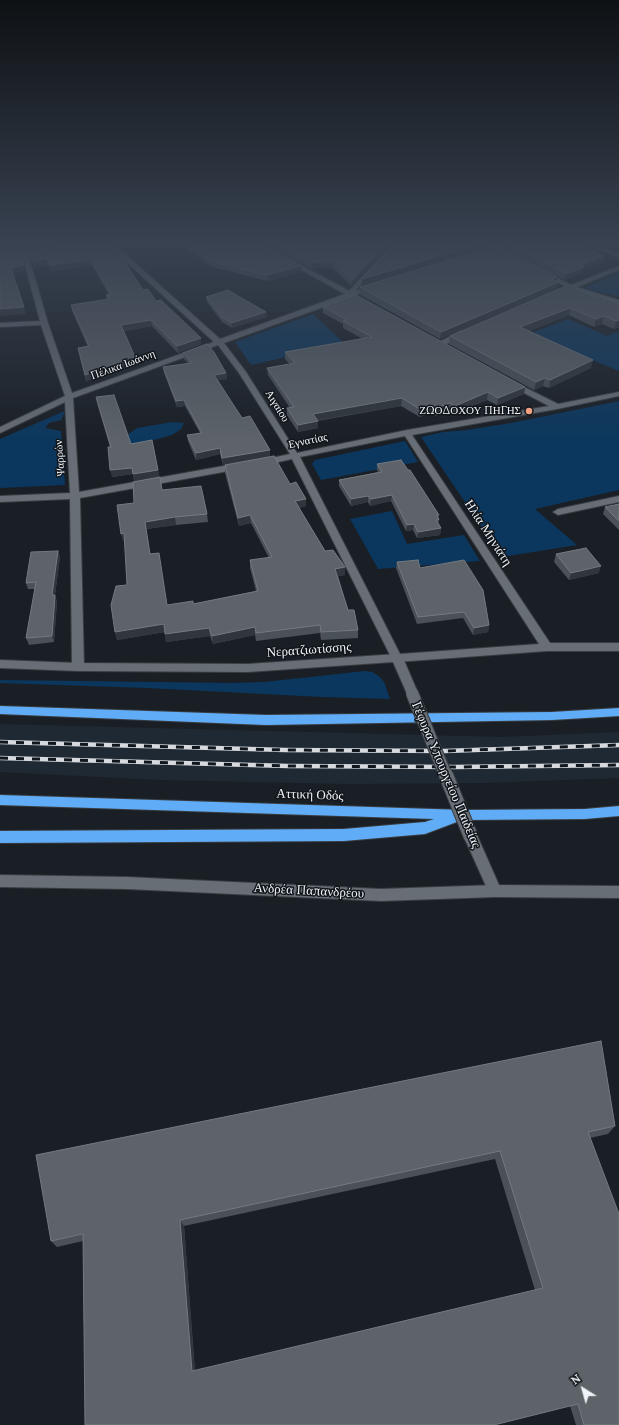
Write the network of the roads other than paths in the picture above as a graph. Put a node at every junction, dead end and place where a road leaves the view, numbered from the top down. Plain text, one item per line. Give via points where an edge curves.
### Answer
1 (41, 312) edge
2 (185, 312) edge
3 (301, 312) edge
4 (44, 323) junction
5 (0, 325) edge
6 (470, 330) edge
7 (219, 342) junction
8 (441, 343) edge
9 (502, 377) edge
10 (619, 394) edge
11 (69, 398) junction
12 (557, 406) junction
13 (0, 430) edge
14 (407, 432) junction
15 (295, 456) junction
16 (75, 496) junction
17 (0, 499) edge
18 (619, 499) edge
19 (558, 512) dead end
20 (619, 647) edge
21 (546, 648) junction
22 (397, 658) junction
23 (0, 664) edge
24 (78, 667) junction
25 (0, 710) edge
26 (619, 712) edge
27 (0, 800) edge
28 (619, 811) edge
29 (464, 815) junction
30 (0, 837) edge
31 (0, 881) edge
32 (495, 891) junction
33 (619, 892) edge

1 - 4 street, Ψαρρών
2 - 7 street, Αιγαίου
3 - 7 street, Πέλικα Ιωάννη
4 - 5 street
4 - 11 street, Ψαρρών
6 - 8 street
7 - 11 street, Πέλικα Ιωάννη
7 - 15 street, Αιγαίου via 242,372
9 - 12 street
10 - 12 street, Εγνατίας
11 - 13 street, Πέλικα Ιωάννη
11 - 16 street, Ψαρρών
12 - 14 street, Εγνατίας
14 - 15 street, Εγνατίας
14 - 21 street, Ηλία Μηνιάτη
15 - 16 street, Εγνατίας
15 - 22 street, Αιγαίου
16 - 17 street, Εγνατίας
16 - 24 street, Ψαρρών
18 - 19 street
20 - 21 street, Νερατζιωτίσσης
21 - 22 street, Νερατζιωτίσσης
22 - 24 street, Νερατζιωτίσσης via 248,668
22 - 32 street, Γέφυρα Υπουργείου Παιδείας, bridge
23 - 24 street, Νερατζιωτίσσης
25 - 26 highway via 266,720 552,716
27 - 29 highway, Αττική Οδός
28 - 29 highway, Αττική Οδός via 585,814
29 - 30 highway via 425,828 344,835
31 - 32 street, Ανδρέα Παπανδρέου via 127,883 381,895
32 - 33 street, Ανδρέα Παπανδρέου

